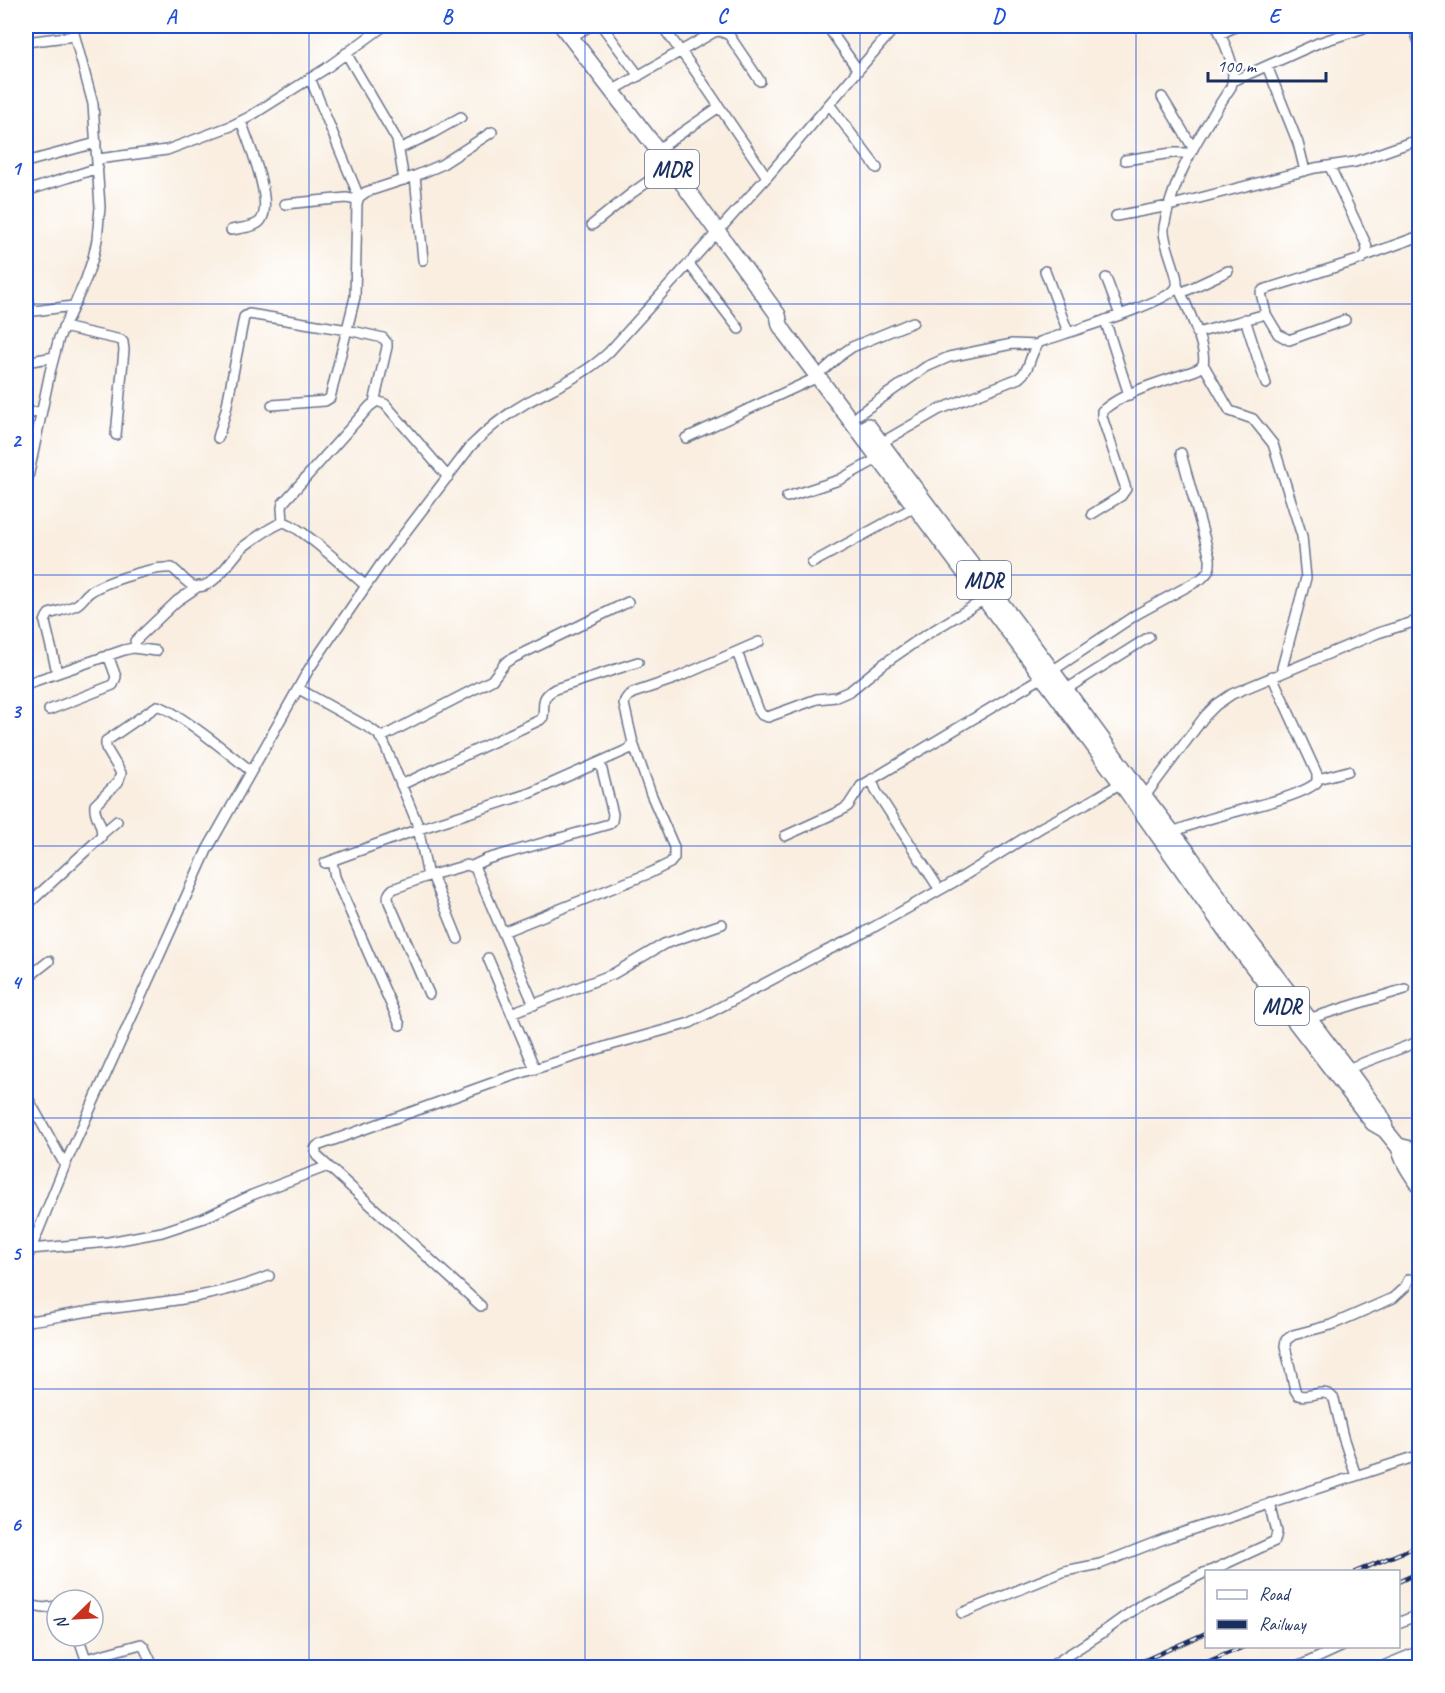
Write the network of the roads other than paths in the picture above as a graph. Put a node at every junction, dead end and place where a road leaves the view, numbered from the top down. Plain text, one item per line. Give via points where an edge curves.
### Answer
1 (72, 26) edge
2 (384, 26) edge
3 (590, 26) edge
4 (602, 26) edge
5 (662, 26) edge
6 (827, 26) edge
7 (896, 26) edge
8 (1237, 26) edge
9 (1370, 26) edge
10 (1413, 26) edge
11 (1219, 30) edge
12 (567, 31) edge
13 (75, 36) junction
14 (26, 42) edge
15 (1419, 45) edge
16 (681, 51) junction
17 (346, 53) junction
18 (1267, 66) junction
19 (858, 70) junction
20 (639, 76) junction
21 (310, 78) junction
22 (760, 81) dead end
23 (1233, 81) junction
24 (612, 91) junction
25 (1162, 97) dead end
26 (830, 104) junction
27 (719, 107) junction
28 (461, 117) dead end
29 (241, 121) junction
30 (492, 132) dead end
31 (1419, 139) edge
32 (96, 143) junction
33 (399, 148) junction
34 (657, 150) junction
35 (1191, 150) junction
36 (1125, 160) dead end
37 (26, 162) edge
38 (98, 163) junction
39 (670, 166) junction
40 (1330, 167) junction
41 (877, 168) dead end
42 (1305, 171) junction
43 (416, 176) junction
44 (767, 177) junction
45 (404, 180) junction
46 (26, 191) edge
47 (358, 198) junction
48 (285, 204) dead end
49 (1169, 206) junction
50 (1116, 216) dead end
51 (591, 225) dead end
52 (231, 230) dead end
53 (718, 231) junction
54 (1419, 236) edge
55 (1365, 256) junction
56 (423, 260) dead end
57 (689, 264) junction
58 (1045, 271) dead end
59 (1228, 272) dead end
60 (1106, 278) dead end
61 (26, 289) edge
62 (1179, 289) junction
63 (72, 306) junction
64 (28, 311) edge
65 (1266, 314) junction
66 (1120, 315) junction
67 (1245, 319) junction
68 (1105, 320) junction
69 (1345, 320) dead end
70 (913, 322) dead end
71 (63, 327) junction
72 (739, 329) dead end
73 (348, 330) junction
74 (1068, 332) junction
75 (1197, 333) junction
76 (1036, 345) junction
77 (54, 357) junction
78 (26, 363) edge
79 (1203, 364) junction
80 (822, 373) junction
81 (1266, 384) dead end
82 (1129, 395) junction
83 (374, 403) junction
84 (272, 405) dead end
85 (41, 411) junction
86 (26, 414) edge
87 (859, 414) junction
88 (116, 435) dead end
89 (218, 438) dead end
90 (686, 438) dead end
91 (880, 451) junction
92 (1181, 453) dead end
93 (28, 463) edge
94 (448, 477) junction
95 (26, 486) edge
96 (787, 497) dead end
97 (920, 503) junction
98 (1092, 514) dead end
99 (283, 522) junction
100 (812, 563) dead end
101 (199, 586) junction
102 (366, 586) junction
103 (985, 599) junction
104 (628, 602) dead end
105 (1419, 620) edge
106 (1149, 638) dead end
107 (135, 641) dead end
108 (759, 642) dead end
109 (156, 651) dead end
110 (737, 652) junction
111 (108, 654) junction
112 (1034, 656) junction
113 (638, 662) dead end
114 (1282, 668) dead end
115 (57, 672) junction
116 (1047, 674) junction
117 (1272, 676) junction
118 (26, 684) edge
119 (299, 689) junction
120 (1065, 690) junction
121 (50, 710) dead end
122 (381, 738) junction
123 (633, 743) junction
124 (600, 762) junction
125 (251, 771) junction
126 (1348, 771) dead end
127 (872, 779) junction
128 (1318, 779) junction
129 (1121, 783) junction
130 (401, 786) junction
131 (1141, 802) junction
132 (117, 821) dead end
133 (418, 829) junction
134 (1172, 832) junction
135 (103, 833) junction
136 (785, 836) dead end
137 (1180, 853) junction
138 (472, 866) junction
139 (1191, 870) junction
140 (430, 876) junction
141 (936, 884) dead end
142 (26, 906) edge
143 (722, 924) dead end
144 (503, 932) junction
145 (458, 939) dead end
146 (488, 958) dead end
147 (49, 961) dead end
148 (26, 979) edge
149 (1405, 990) dead end
150 (429, 994) dead end
151 (534, 1005) junction
152 (512, 1013) junction
153 (1308, 1019) junction
154 (400, 1025) dead end
155 (1419, 1041) edge
156 (535, 1069) junction
157 (1347, 1069) junction
158 (26, 1095) edge
159 (1390, 1136) junction
160 (1417, 1164) edge
161 (65, 1166) junction
162 (328, 1166) junction
163 (1419, 1191) edge
164 (30, 1249) junction
165 (26, 1261) edge
166 (269, 1276) dead end
167 (1409, 1279) dead end
168 (481, 1305) dead end
169 (26, 1321) edge
170 (1419, 1455) edge
171 (1356, 1476) junction
172 (1270, 1503) junction
173 (1211, 1570) edge
174 (1205, 1573) edge
175 (26, 1605) edge
176 (45, 1608) edge
177 (962, 1613) dead end
178 (1419, 1614) edge
179 (1400, 1622) edge
180 (82, 1648) edge
181 (1341, 1648) edge
182 (1419, 1654) edge
183 (87, 1664) edge
184 (154, 1668) edge
185 (1048, 1668) edge
186 (1296, 1668) edge
187 (1386, 1668) edge

1 - 13 street
2 - 17 street
3 - 12 street
4 - 20 street
5 - 16 street
6 - 19 street
7 - 19 street
8 - 11 street
9 - 18 street
10 - 15 street
11 - 23 street via 1232,64
12 - 24 main road, MDR
13 - 14 street
13 - 32 street via 93,104
16 - 20 street
16 - 22 street via 714,32 724,32
16 - 27 street
17 - 21 street
17 - 33 street
18 - 23 street
18 - 42 street
19 - 26 street
20 - 24 street
21 - 29 street
21 - 47 street
23 - 35 street
24 - 34 main road, MDR
25 - 35 street
26 - 41 street
26 - 44 street
27 - 34 street
27 - 44 street
28 - 33 street
29 - 38 street via 167,150
29 - 52 street via 264,190 264,213 257,224
30 - 43 street via 441,165
31 - 40 street
32 - 37 street
32 - 38 street
33 - 45 street
34 - 39 main road, MDR
35 - 36 street
35 - 49 street
38 - 46 street
38 - 63 street via 97,240 86,279
39 - 51 street
39 - 53 main road, MDR
40 - 42 street
40 - 55 street via 1366,244
42 - 49 street
43 - 45 street
43 - 56 street
44 - 53 street
45 - 47 street
47 - 48 street
47 - 73 street via 357,289
49 - 50 street
49 - 62 street via 1164,234
53 - 57 street
53 - 80 main road, MDR via 777,315 785,333
54 - 55 street
55 - 65 street via 1263,290
57 - 72 street
57 - 94 street via 600,361 494,424
58 - 74 street
59 - 62 street
60 - 66 street
61 - 64 street
62 - 66 street
62 - 75 street
63 - 64 street
63 - 71 street
65 - 67 street
65 - 69 street via 1278,334 1289,340
66 - 68 street
67 - 75 street
67 - 81 street
68 - 74 street
68 - 82 street
70 - 80 street via 852,347
71 - 77 street
71 - 88 street via 123,342
73 - 83 street via 383,338 387,343
73 - 84 street via 328,400
73 - 89 street via 253,313 245,316
74 - 76 street
75 - 79 street
76 - 87 street via 1012,344 949,357 926,367
76 - 91 street via 1025,374 938,410
77 - 78 street
77 - 85 street
79 - 82 street
79 - 114 street via 1230,411 1253,419 1273,444 1302,536 1306,578
80 - 87 main road, MDR
80 - 90 street
80 - 91 main road, MDR
82 - 98 street via 1101,413 1125,482 1125,493
83 - 94 street via 385,404
83 - 99 street via 284,503
85 - 86 street
85 - 93 street
87 - 91 main road, MDR
91 - 96 street via 839,480
91 - 97 main road, MDR
92 - 116 street via 1210,558 1208,573
93 - 95 street
94 - 102 street
97 - 100 street
97 - 103 main road, MDR
97 - 112 main road, MDR
99 - 101 street via 243,548 208,584
99 - 102 street via 300,531
101 - 107 street
101 - 115 street via 172,568 161,569 96,588 76,605 49,614 45,622
102 - 119 street
103 - 110 street via 921,638 850,691 768,717 759,711
103 - 112 main road, MDR
104 - 122 street via 510,659 492,680
105 - 117 street
106 - 120 street
108 - 110 street
109 - 111 street via 133,648
110 - 123 street via 628,696 624,704
111 - 115 street
111 - 121 street via 116,677 113,685
112 - 116 main road, MDR
113 - 130 street via 555,689 545,695 540,720
115 - 118 street
116 - 120 main road, MDR
116 - 127 street
116 - 129 main road, MDR
117 - 128 street
117 - 131 street via 1216,705
119 - 122 street
119 - 125 street
120 - 131 main road, MDR
122 - 130 street
123 - 124 street via 629,750
123 - 144 street via 674,847 674,858 650,873
124 - 133 street via 530,793
124 - 138 street via 613,814 609,824
125 - 135 street via 157,705 106,741 106,748 122,773 95,805
125 - 161 street via 207,850
126 - 128 street
127 - 136 street via 861,786 842,810
127 - 141 street
128 - 134 street via 1306,789
129 - 131 main road, MDR
129 - 156 street via 915,904 698,1019
130 - 133 street
131 - 134 main road, MDR
131 - 137 main road, MDR
132 - 135 street
133 - 140 street
133 - 154 street via 328,862
134 - 137 main road, MDR
135 - 142 street
137 - 139 main road, MDR
138 - 140 street
138 - 144 street
139 - 153 main road, MDR
139 - 159 main road, MDR via 1228,934 1373,1123
140 - 145 street
140 - 150 street via 393,889 387,896
143 - 151 street via 664,944 613,974
144 - 151 street
146 - 152 street
147 - 148 street
149 - 153 street
151 - 152 street
152 - 156 street
153 - 157 main road, MDR
155 - 157 street
156 - 162 street via 317,1146 315,1153
157 - 159 main road, MDR via 1380,1114
158 - 161 street
159 - 160 main road, MDR
159 - 163 street via 1406,1173
161 - 164 street
162 - 164 street via 162,1232 109,1242
162 - 168 street
164 - 165 street
166 - 169 street via 231,1289
167 - 171 street via 1393,1298 1286,1340 1298,1395 1332,1395
170 - 171 street
171 - 172 street
172 - 173 street via 1278,1532 1275,1541
172 - 177 street via 1100,1564 1065,1570
174 - 185 street via 1140,1605
175 - 176 street
178 - 179 street
180 - 183 street
181 - 186 street
182 - 187 main road
183 - 184 street via 141,1644

